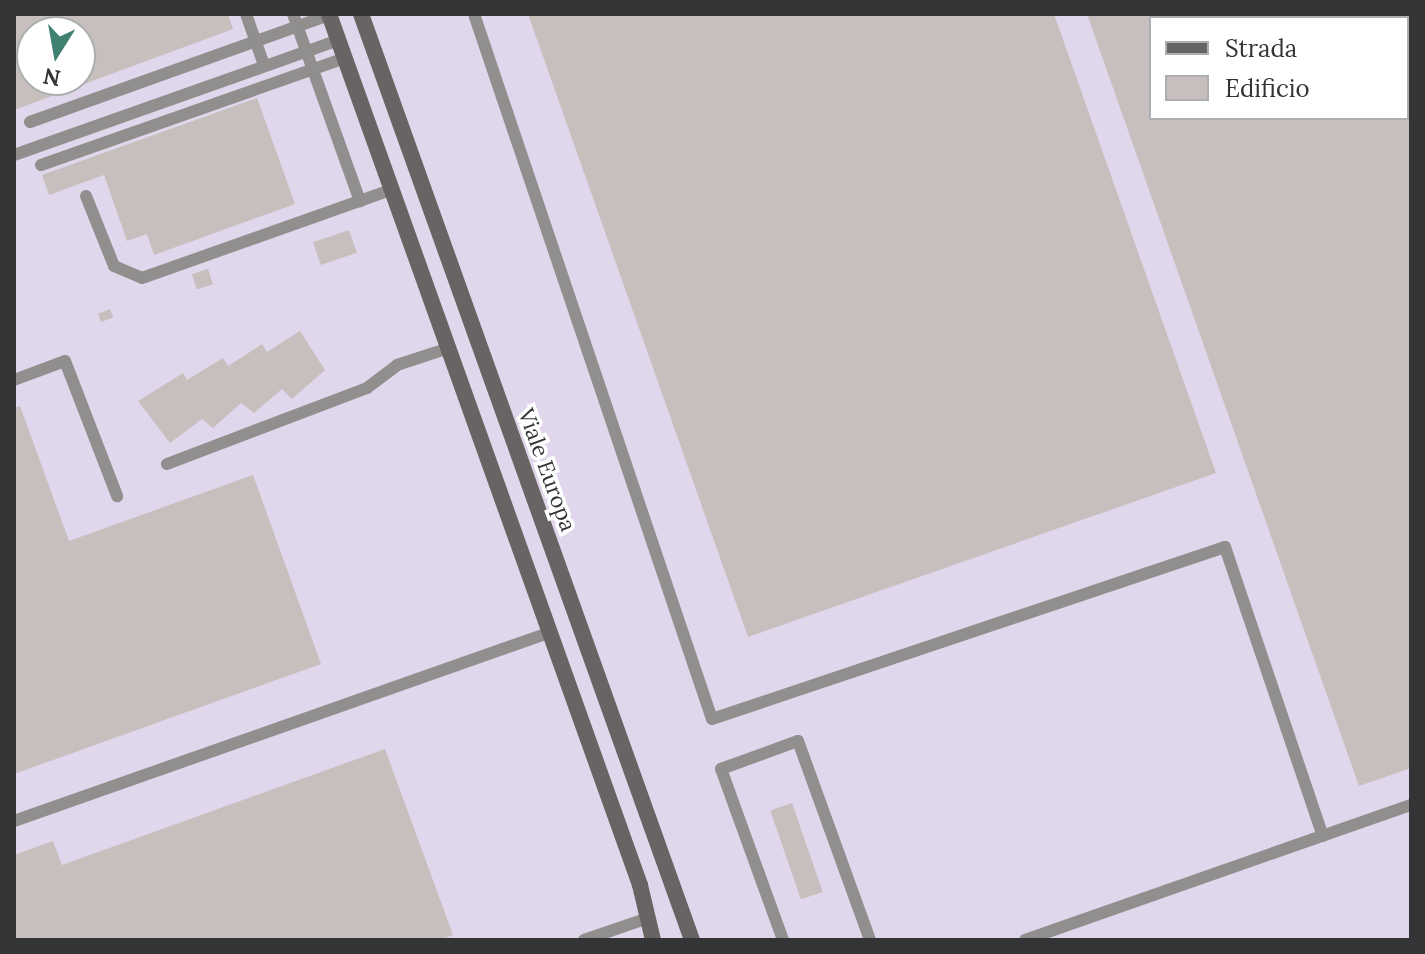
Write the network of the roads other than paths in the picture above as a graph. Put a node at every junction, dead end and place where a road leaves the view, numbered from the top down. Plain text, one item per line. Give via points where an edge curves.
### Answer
1 (246, 14) edge
2 (361, 14) edge
3 (474, 14) edge
4 (329, 15) edge
5 (295, 20) edge
6 (338, 40) junction
7 (256, 41) junction
8 (306, 50) junction
9 (345, 58) junction
10 (264, 65) junction
11 (312, 68) junction
12 (30, 122) dead end
13 (14, 155) edge
14 (41, 165) dead end
15 (391, 190) junction
16 (86, 196) dead end
17 (360, 201) junction
18 (449, 348) junction
19 (14, 380) edge
20 (167, 464) dead end
21 (117, 496) dead end
22 (551, 632) junction
23 (1411, 805) edge
24 (14, 821) edge
25 (1323, 836) junction
26 (645, 919) junction
27 (584, 940) edge
28 (653, 940) edge
29 (692, 940) edge
30 (783, 940) edge
31 (870, 940) edge
32 (1025, 940) edge

1 - 7 lane
2 - 29 main road, Viale Europa
3 - 25 lane via 712,719 1225,547
4 - 5 lane
4 - 6 main road
5 - 7 lane
5 - 8 lane
6 - 8 lane
6 - 9 main road
7 - 10 lane
7 - 12 lane
8 - 10 lane
8 - 11 lane
9 - 11 lane
9 - 15 main road
10 - 13 lane
11 - 14 lane
11 - 17 lane
15 - 17 lane
15 - 18 main road
16 - 17 lane via 114,266 142,278
18 - 20 lane via 397,365 367,388
18 - 22 main road
19 - 21 lane via 65,361
22 - 24 lane
22 - 26 main road via 640,885
23 - 25 lane
25 - 32 lane
26 - 27 lane
26 - 28 main road
30 - 31 lane via 721,769 798,741

